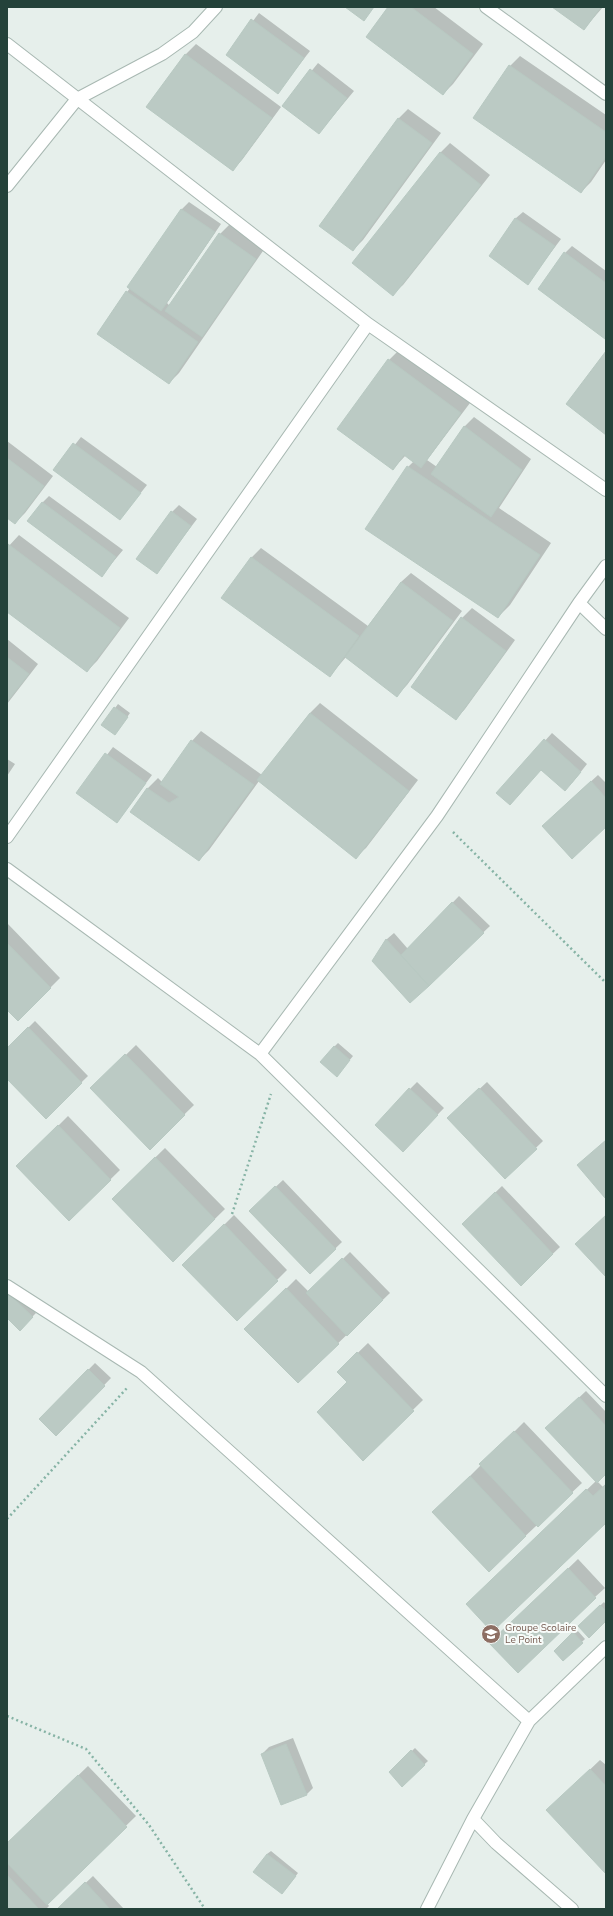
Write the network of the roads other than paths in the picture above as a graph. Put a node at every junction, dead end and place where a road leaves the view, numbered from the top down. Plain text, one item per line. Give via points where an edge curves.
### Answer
1 (216, 7) edge
2 (486, 7) edge
3 (7, 44) edge
4 (606, 94) edge
5 (77, 99) junction
6 (7, 186) edge
7 (368, 324) junction
8 (606, 490) edge
9 (606, 566) edge
10 (579, 603) junction
11 (606, 629) edge
12 (7, 837) edge
13 (7, 869) edge
14 (260, 1054) junction
15 (7, 1286) edge
16 (606, 1396) edge
17 (606, 1646) edge
18 (529, 1721) junction
19 (473, 1819) junction
20 (427, 1909) edge
21 (572, 1909) edge

1 - 5 street via 193,32 162,54
2 - 4 street
3 - 5 street
5 - 6 street
5 - 7 street
7 - 8 street
7 - 12 street
9 - 10 street
10 - 11 street
10 - 14 street via 437,816
13 - 14 street
14 - 16 street
15 - 18 street via 141,1372
17 - 18 street
18 - 19 street
19 - 20 street
19 - 21 street via 496,1843

